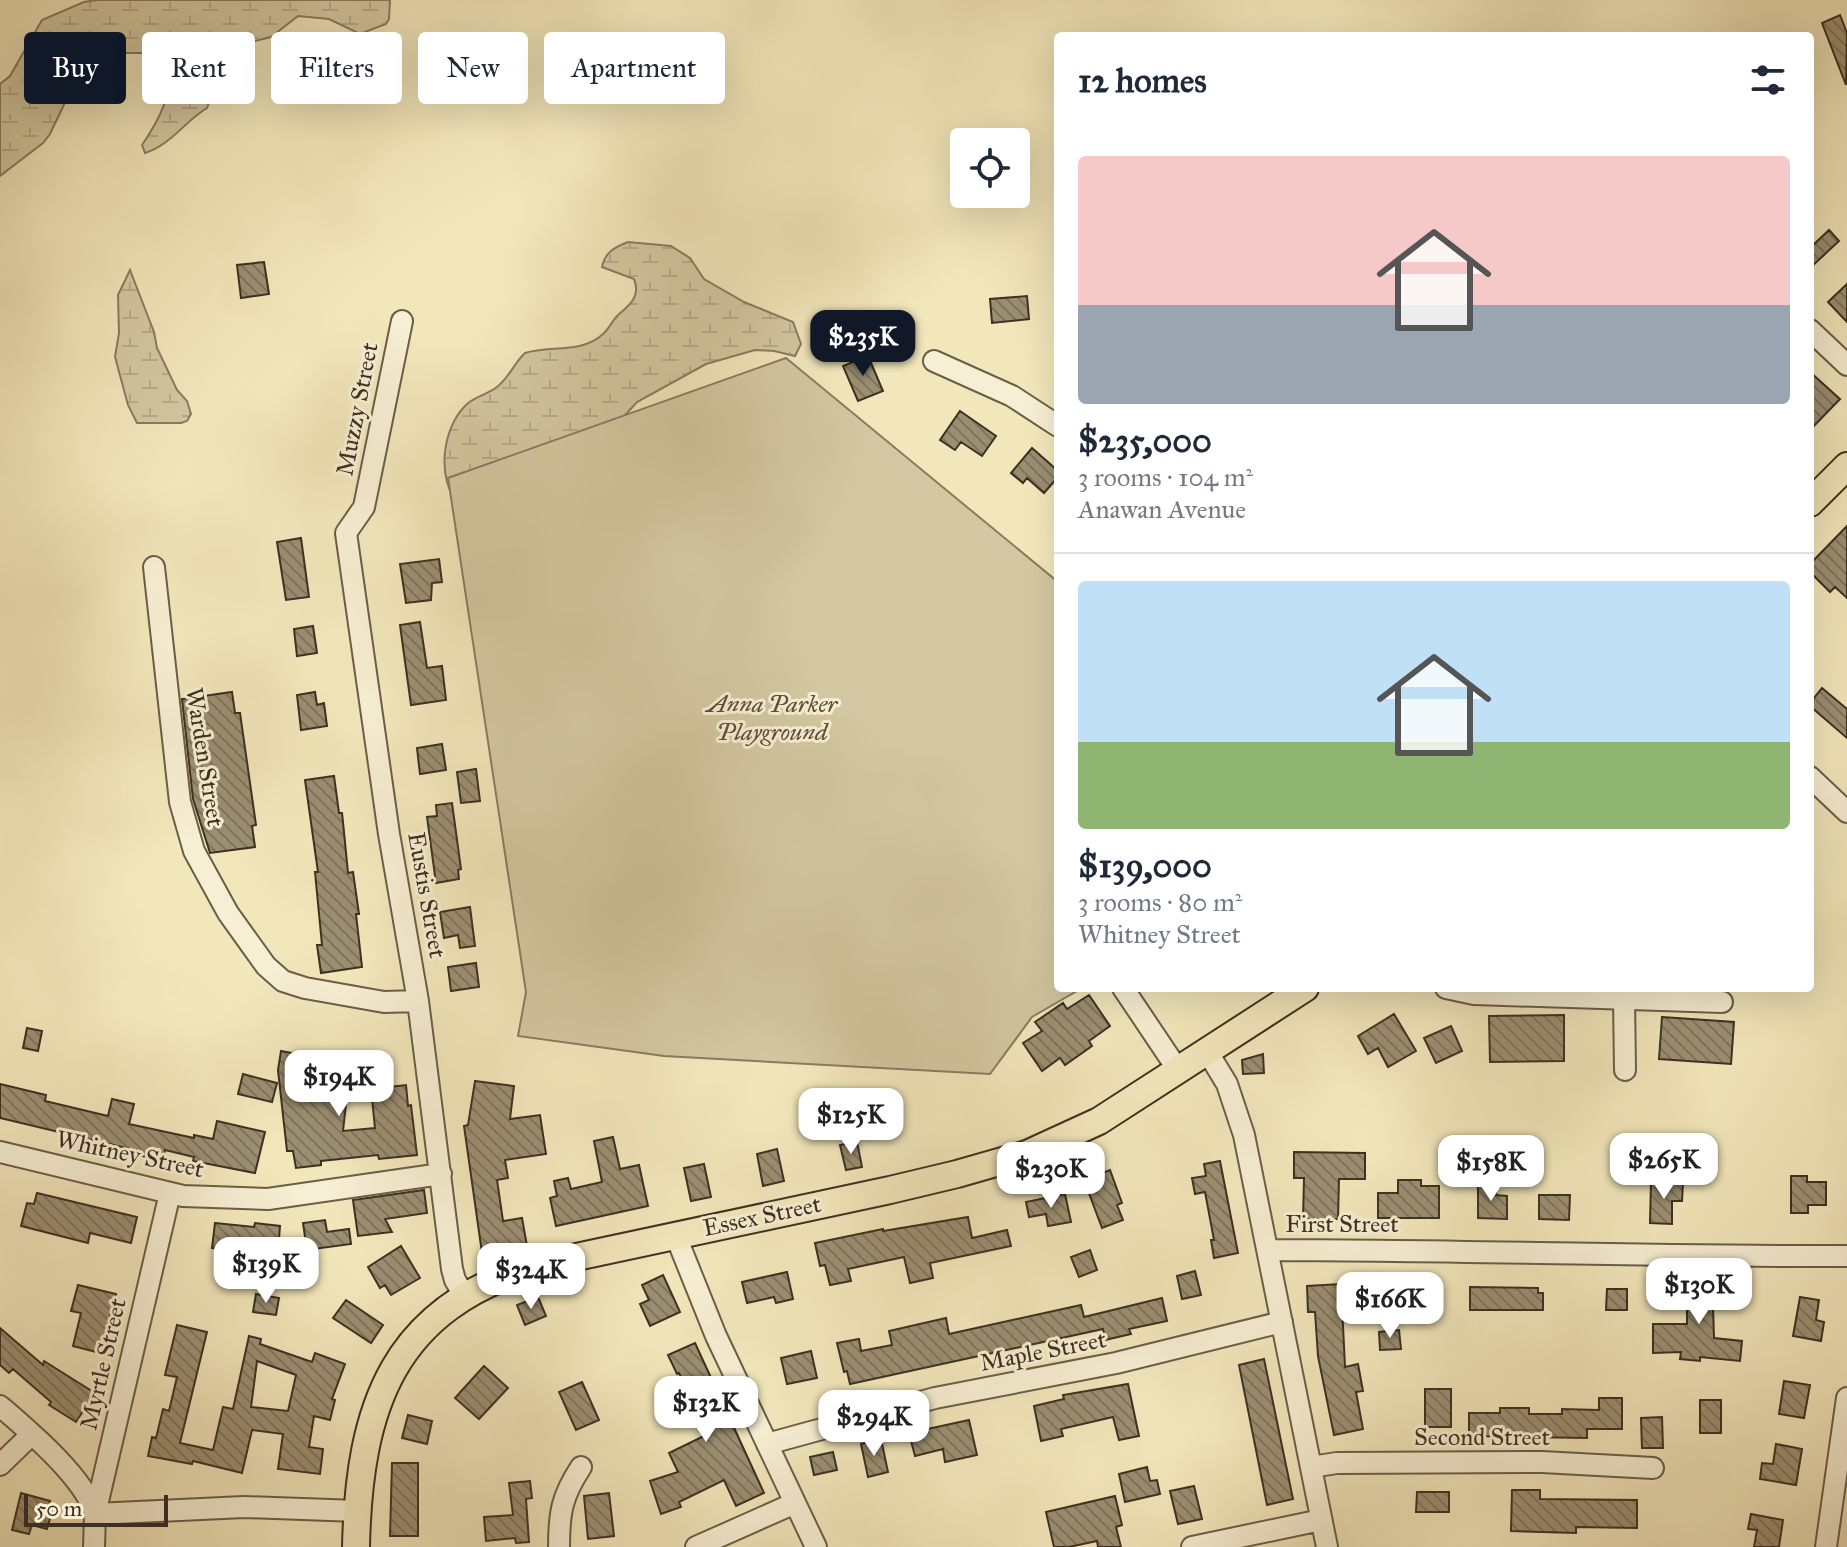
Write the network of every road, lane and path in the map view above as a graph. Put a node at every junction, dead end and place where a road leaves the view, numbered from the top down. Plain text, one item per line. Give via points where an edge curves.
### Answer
1 (402, 321) dead end
2 (1814, 334) edge
3 (934, 361) dead end
4 (1847, 365) edge
5 (1054, 423) edge
6 (1847, 466) edge
7 (1814, 499) edge
8 (364, 507) joint
9 (154, 567) dead end
10 (1814, 781) edge
11 (1847, 812) edge
12 (1126, 992) edge
13 (1299, 992) edge
14 (1465, 992) edge
15 (1624, 999) junction
16 (418, 1001) junction
17 (1722, 1002) dead end
18 (1207, 1051) junction
19 (1178, 1070) junction
20 (1625, 1070) dead end
21 (0, 1152) edge
22 (441, 1174) junction
23 (170, 1193) junction
24 (675, 1234) junction
25 (1268, 1250) junction
26 (1847, 1256) edge
27 (464, 1295) junction
28 (1282, 1322) junction
29 (1847, 1398) edge
30 (0, 1406) edge
31 (32, 1434) junction
32 (767, 1444) junction
33 (0, 1465) edge
34 (581, 1467) dead end
35 (1311, 1467) junction
36 (1653, 1468) dead end
37 (795, 1503) junction
38 (358, 1511) junction
39 (95, 1514) junction
40 (1321, 1520) junction
41 (94, 1547) edge
42 (356, 1547) edge
43 (559, 1547) edge
44 (696, 1547) edge
45 (816, 1547) edge
46 (1192, 1547) edge
47 (1327, 1547) edge
48 (1826, 1547) edge

1 - 8 street, Muzzy Street
2 - 4 street
3 - 5 street via 1012,396
6 - 7 main road
8 - 16 street, Eustis Street via 346,533
9 - 16 street, Warden Street via 180,802 194,851 228,913 283,981 384,1002
10 - 11 street
12 - 19 street
13 - 18 main road, Essex Street
14 - 15 street
15 - 17 street
15 - 20 street
16 - 22 street, Eustis Street
18 - 19 main road, Essex Street
18 - 25 street via 1238,1112
19 - 24 main road, Essex Street via 1089,1127 1027,1154 904,1187
21 - 23 street, Whitney Street
22 - 23 street, Whitney Street via 268,1199
22 - 27 street, Eustis Street via 452,1269
23 - 39 street, Myrtle Street
24 - 27 main road, Essex Street via 512,1273
24 - 32 street
25 - 26 street, First Street
25 - 28 street
27 - 38 main road, Essex Street via 428,1323 377,1403
28 - 32 street, Maple Street via 1116,1363 935,1398
28 - 35 street
29 - 48 street
30 - 31 street
31 - 33 street
31 - 39 street via 90,1497
32 - 37 street
34 - 43 street via 559,1512
35 - 36 street, Second Street via 1542,1462
35 - 40 street
37 - 44 street
37 - 45 street
38 - 39 street via 244,1507
38 - 42 main road, Essex Street
39 - 41 street, Myrtle Street
40 - 46 street
40 - 47 street

